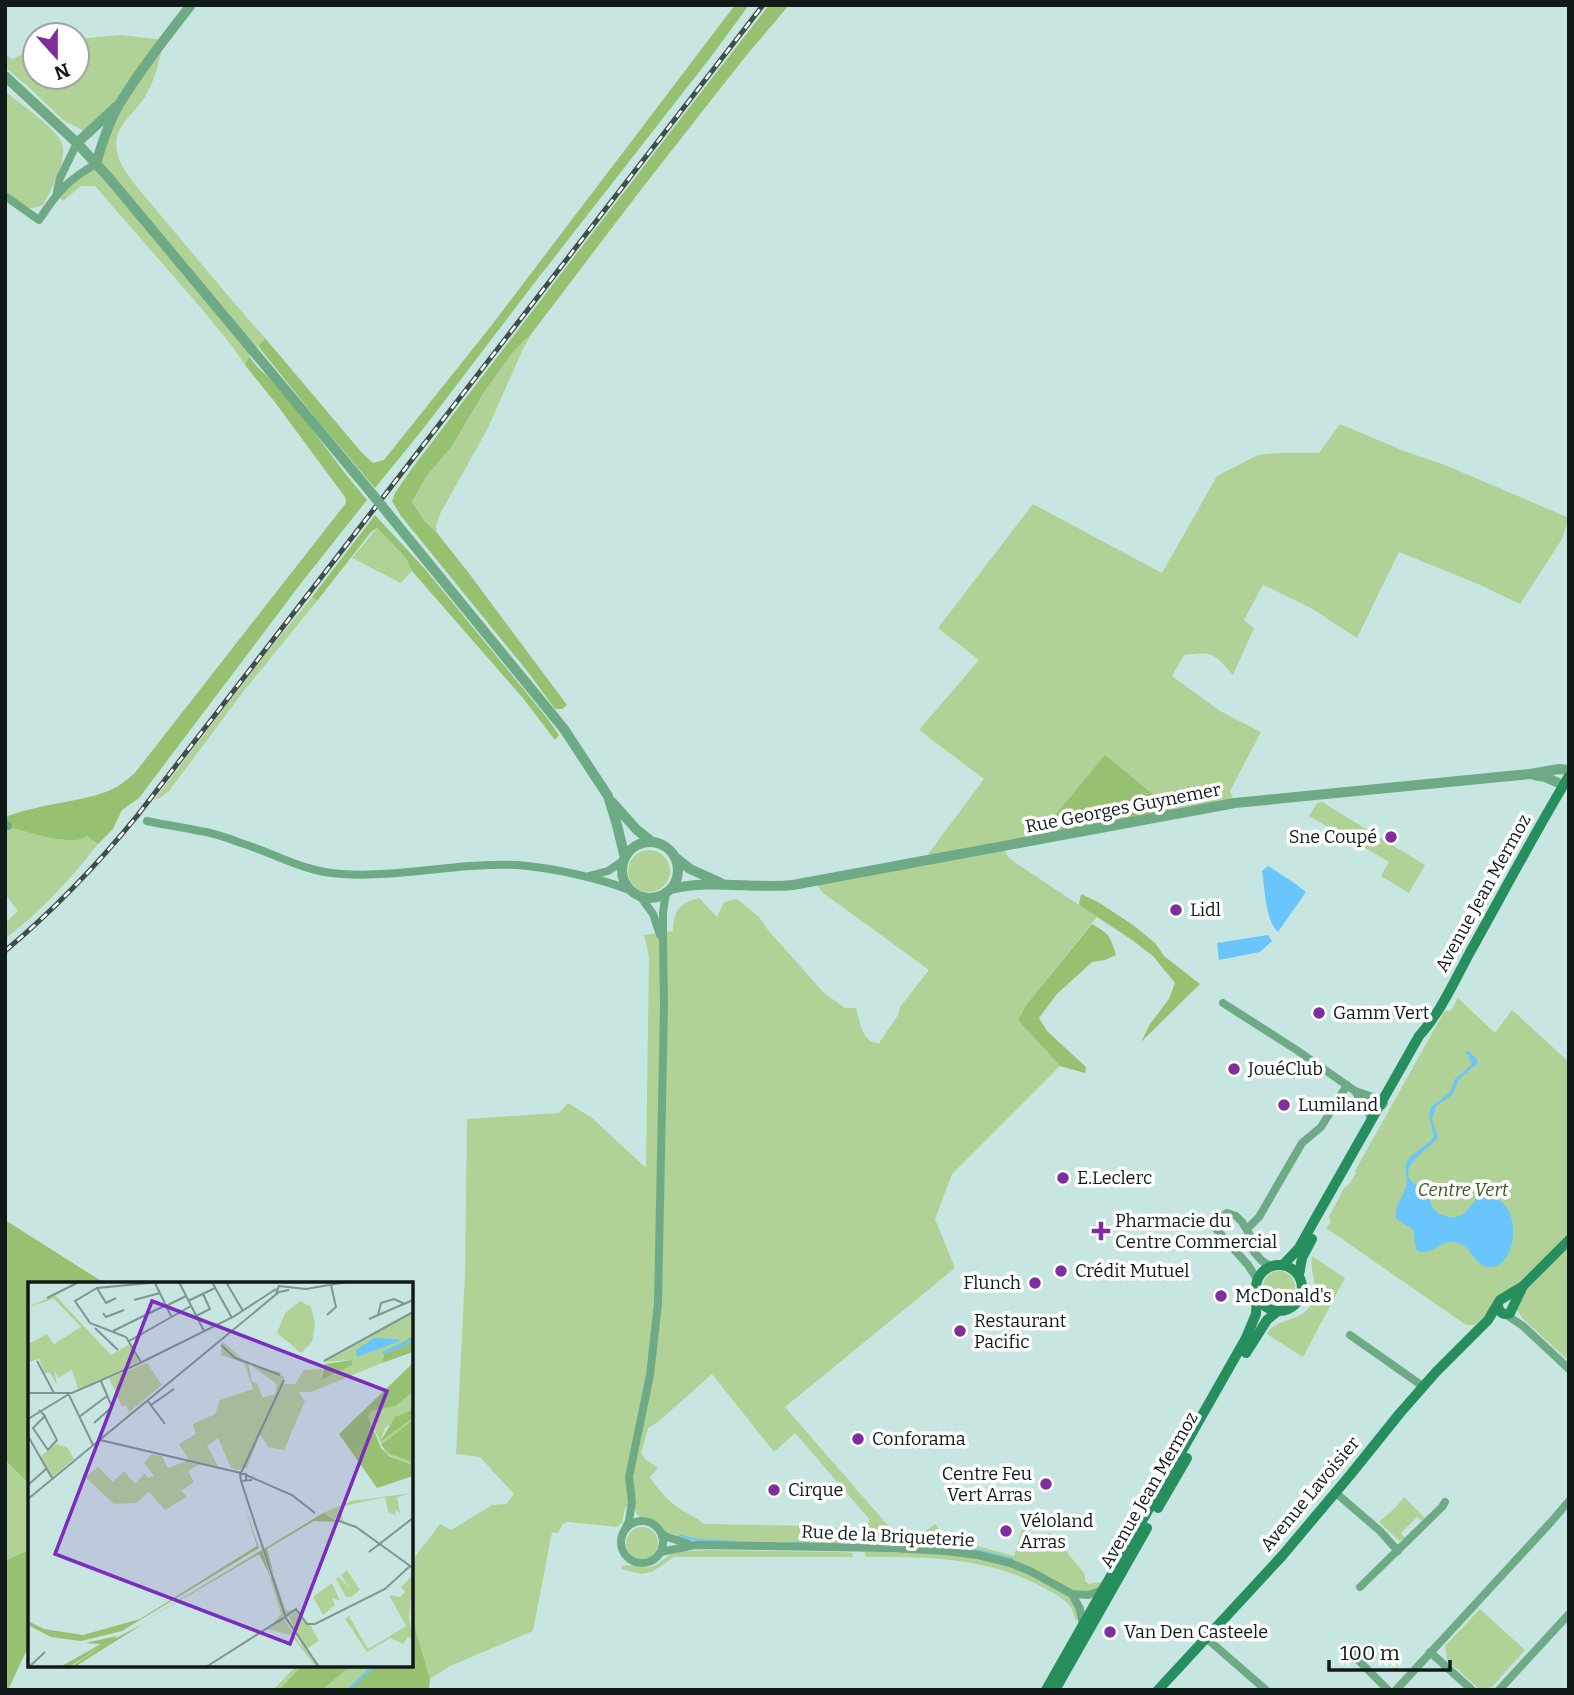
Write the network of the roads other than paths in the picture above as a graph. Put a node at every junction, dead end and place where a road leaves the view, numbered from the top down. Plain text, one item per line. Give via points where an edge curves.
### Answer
1 (191, 5) edge
2 (5, 76) edge
3 (120, 104) junction
4 (77, 143) junction
5 (96, 163) junction
6 (56, 194) junction
7 (5, 196) edge
8 (1569, 771) edge
9 (1530, 774) junction
10 (1566, 781) edge
11 (608, 796) junction
12 (147, 821) dead end
13 (652, 842) junction
14 (675, 858) junction
15 (624, 859) junction
16 (586, 877) junction
17 (724, 884) junction
18 (668, 891) junction
19 (636, 894) junction
20 (663, 941) junction
21 (1223, 1003) dead end
22 (1428, 1026) junction
23 (1351, 1088) junction
24 (1382, 1100) junction
25 (1372, 1127) junction
26 (1247, 1229) junction
27 (1569, 1240) edge
28 (1277, 1265) junction
29 (1299, 1275) junction
30 (1257, 1279) junction
31 (1257, 1295) junction
32 (1506, 1307) junction
33 (1278, 1311) junction
34 (1350, 1335) dead end
35 (1569, 1368) edge
36 (1424, 1387) junction
37 (1336, 1493) junction
38 (1569, 1501) edge
39 (632, 1502) junction
40 (1445, 1502) dead end
41 (643, 1521) junction
42 (626, 1527) junction
43 (661, 1533) junction
44 (695, 1545) junction
45 (1398, 1550) junction
46 (661, 1552) junction
47 (1360, 1587) dead end
48 (1103, 1590) junction
49 (1072, 1594) junction
50 (1569, 1614) edge
51 (1083, 1626) junction
52 (1205, 1637) junction
53 (1430, 1652) junction
54 (1357, 1653) dead end
55 (1046, 1690) edge
56 (1055, 1690) edge
57 (1158, 1690) edge
58 (1266, 1690) edge
59 (1388, 1690) edge
60 (1396, 1690) edge
61 (1472, 1690) edge
62 (1499, 1690) edge

1 - 3 street
2 - 4 street
3 - 4 street
3 - 5 street
4 - 5 street
4 - 6 street
5 - 6 street
5 - 11 street, bridge via 564,729
6 - 7 street via 39,220
8 - 9 street, Rue Georges Guynemer
9 - 10 street
9 - 17 street, Rue Georges Guynemer via 1236,803 793,885
10 - 22 main road, Avenue Jean Mermoz
11 - 13 street
11 - 15 street
12 - 16 street via 201,831 289,863 344,875 517,865
13 - 14 street via 666,847
13 - 15 street via 636,846
14 - 17 street, Rue Georges Guynemer
14 - 18 street via 677,874
15 - 16 street via 608,871
15 - 19 street via 622,874
16 - 19 street
17 - 18 street, Rue Georges Guynemer
18 - 19 street via 654,897
18 - 20 street
19 - 20 street via 653,914
20 - 39 street via 658,1303 650,1375 629,1477
21 - 23 street
22 - 24 main road, Avenue Jean Mermoz
22 - 25 main road, Avenue Jean Mermoz via 1426,1039
23 - 24 street
23 - 25 street via 1371,1114
23 - 26 street via 1321,1127 1301,1143 1259,1217
24 - 25 main road, Avenue Jean Mermoz
25 - 28 main road, Avenue Jean Mermoz via 1303,1241 1289,1260
25 - 29 main road, Avenue Jean Mermoz via 1305,1251
26 - 28 street via 1254,1252 1262,1261
26 - 30 street via 1232,1213 1213,1225
27 - 32 main road, Avenue Lavoisier
28 - 29 main road
28 - 30 main road via 1265,1269
29 - 33 main road via 1299,1300
30 - 31 main road
31 - 33 main road via 1265,1307
31 - 48 main road, Avenue Jean Mermoz via 1256,1314 1247,1336
32 - 35 street
32 - 36 main road, Avenue Lavoisier
33 - 56 main road, Avenue Jean Mermoz via 1253,1340
34 - 36 street
36 - 37 main road, Avenue Lavoisier
37 - 45 street
37 - 52 main road, Avenue Lavoisier
38 - 53 street
39 - 41 street
39 - 42 street
40 - 45 street
41 - 42 street
41 - 43 street
42 - 46 street via 620,1543 628,1559 646,1563
43 - 44 street, Rue de la Briqueterie
43 - 46 street
44 - 46 street, Rue de la Briqueterie
44 - 49 street, Rue de la Briqueterie via 891,1548 978,1555 1018,1566
45 - 47 street
48 - 49 street
48 - 51 main road, Avenue Jean Mermoz
49 - 51 street
50 - 62 street
51 - 55 main road, Avenue Jean Mermoz
52 - 57 main road, Avenue Lavoisier
52 - 58 street
53 - 60 street
53 - 61 street
54 - 59 street via 1361,1665

